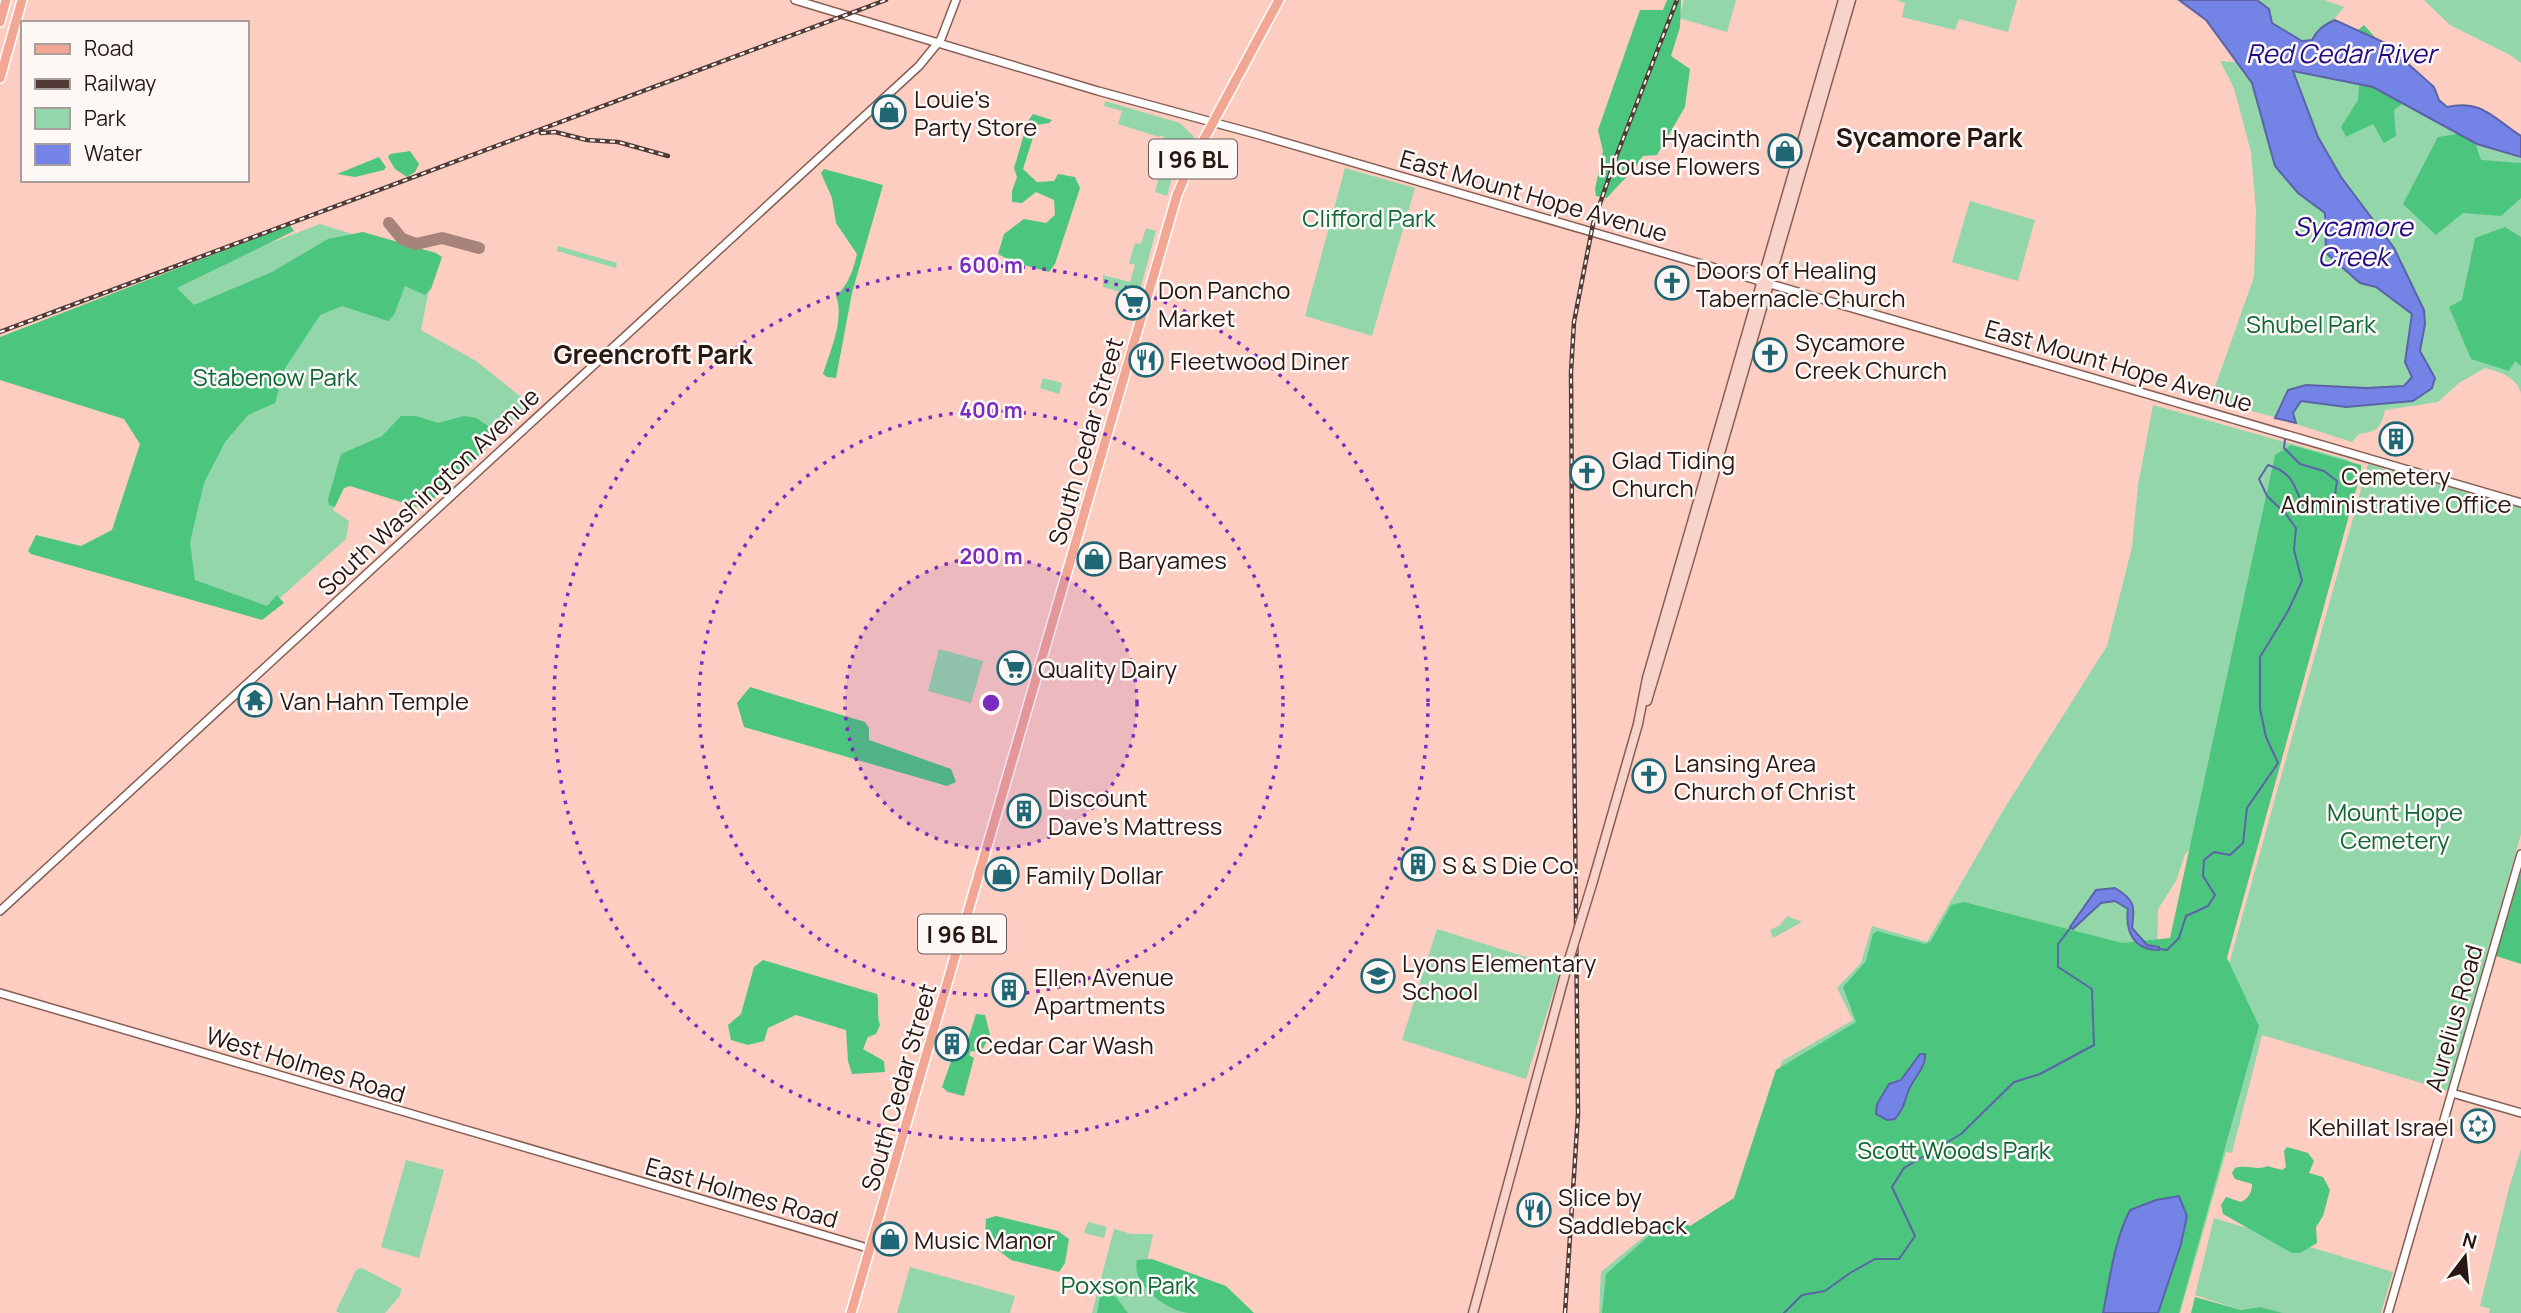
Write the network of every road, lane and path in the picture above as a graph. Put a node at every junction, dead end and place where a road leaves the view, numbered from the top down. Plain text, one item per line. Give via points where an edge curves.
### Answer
1 (6, 0) edge
2 (22, 0) edge
3 (795, 0) edge
4 (956, 0) edge
5 (1279, 0) edge
6 (1843, 0) edge
7 (1851, 0) edge
8 (0, 22) edge
9 (2, 35) edge
10 (12, 36) junction
11 (939, 43) junction
12 (0, 49) edge
13 (0, 61) edge
14 (0, 78) edge
15 (1212, 122) junction
16 (1764, 282) junction
17 (2521, 503) edge
18 (2521, 854) edge
19 (0, 911) edge
20 (0, 993) edge
21 (2452, 1093) junction
22 (2521, 1113) edge
23 (602, 1171) joint
24 (871, 1249) junction
25 (851, 1313) edge
26 (1473, 1313) edge
27 (2388, 1313) edge

1 - 8 main road
2 - 10 main road
3 - 11 street, East Mount Hope Avenue
4 - 11 street, South Washington Avenue
5 - 15 main road, South Cedar Street / I 96 BL
6 - 16 main road
7 - 16 main road
9 - 10 main road
10 - 14 main road
11 - 15 street, East Mount Hope Avenue
11 - 19 street, South Washington Avenue
12 - 13 main road
15 - 16 street, East Mount Hope Avenue
15 - 24 main road, South Cedar Street / I 96 BL via 1185,174 1171,215
16 - 17 street, East Mount Hope Avenue
16 - 26 main road, bridge via 1654,680 1568,962
18 - 21 street, Aurelius Road
20 - 23 street, West Holmes Road
21 - 22 street
21 - 27 street, Aurelius Road
23 - 24 street, East Holmes Road
24 - 25 main road, South Cedar Street / I 96 BL

